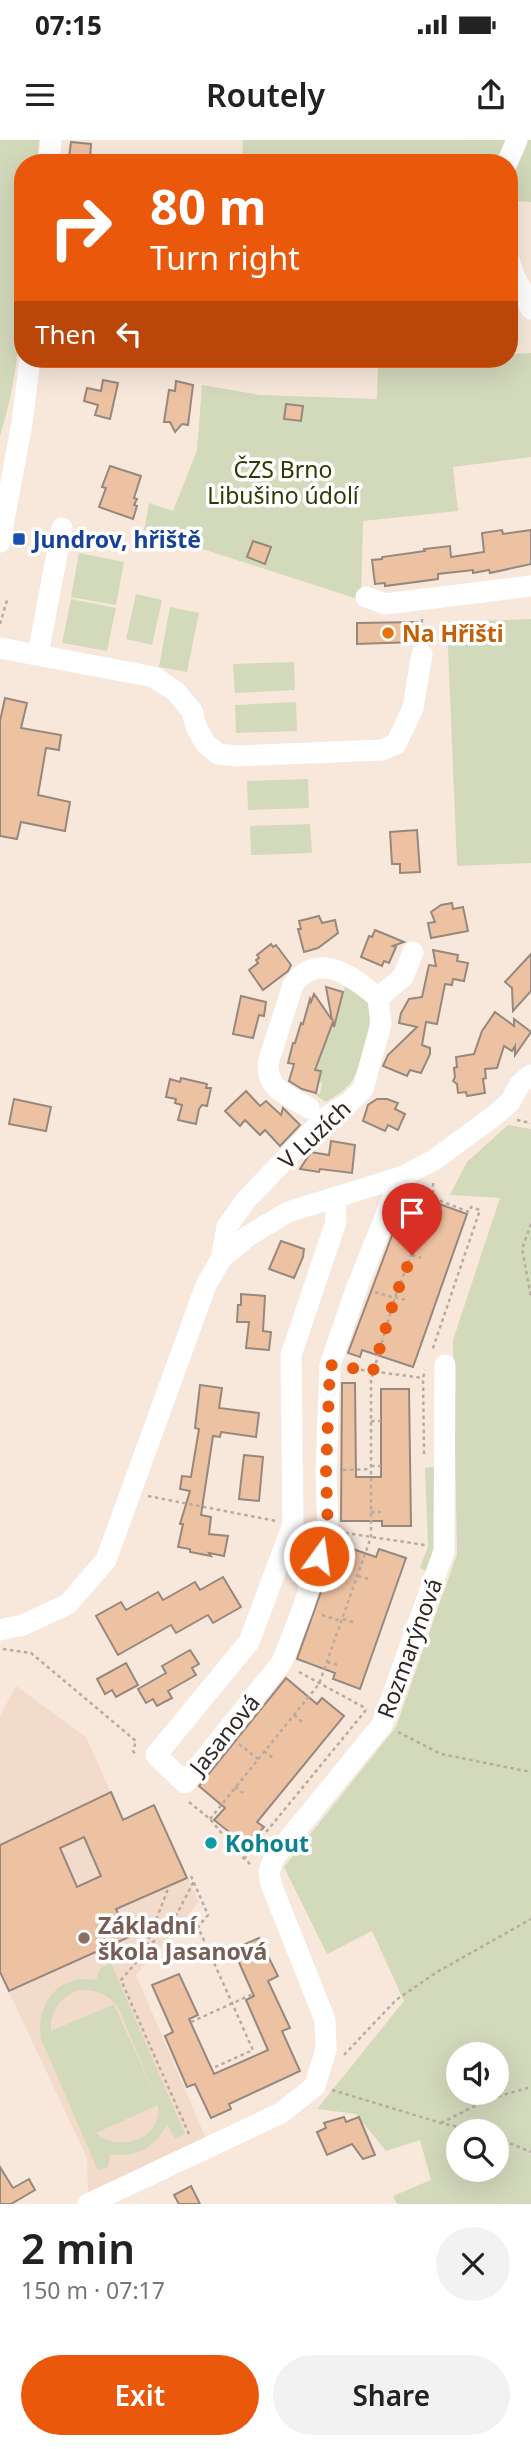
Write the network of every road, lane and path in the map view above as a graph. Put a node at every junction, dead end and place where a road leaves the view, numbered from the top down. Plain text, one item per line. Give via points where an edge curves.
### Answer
1 (518, 283) edge
2 (531, 309) edge
3 (29, 368) edge
4 (62, 528) dead end
5 (0, 542) edge
6 (531, 586) edge
7 (8, 597) dead end
8 (366, 597) dead end
9 (0, 624) edge
10 (0, 648) edge
11 (38, 654) junction
12 (422, 654) dead end
13 (413, 952) dead end
14 (378, 998) junction
15 (531, 1075) edge
16 (309, 1108) dead end
17 (401, 1177) junction
18 (335, 1197) junction
19 (531, 1224) edge
20 (412, 1255) junction
21 (421, 1258) dead end
22 (220, 1259) junction
23 (377, 1293) dead end
24 (531, 1297) edge
25 (395, 1298) junction
26 (406, 1300) dead end
27 (382, 1340) junction
28 (391, 1343) dead end
29 (434, 1361) junction
30 (330, 1365) junction
31 (373, 1371) junction
32 (423, 1378) junction
33 (371, 1421) junction
34 (381, 1421) dead end
35 (424, 1460) dead end
36 (381, 1466) dead end
37 (371, 1467) junction
38 (352, 1470) dead end
39 (142, 1495) dead end
40 (371, 1512) junction
41 (381, 1512) dead end
42 (293, 1524) junction
43 (328, 1531) junction
44 (362, 1535) dead end
45 (371, 1537) junction
46 (426, 1542) dead end
47 (357, 1576) junction
48 (368, 1579) dead end
49 (324, 1616) dead end
50 (342, 1620) junction
51 (353, 1622) dead end
52 (0, 1630) edge
53 (249, 1642) junction
54 (0, 1648) edge
55 (282, 1662) junction
56 (327, 1662) junction
57 (338, 1665) dead end
58 (308, 1677) dead end
59 (319, 1684) junction
60 (293, 1715) junction
61 (302, 1722) dead end
62 (382, 1725) junction
63 (243, 1748) dead end
64 (264, 1751) junction
65 (273, 1758) dead end
66 (258, 1759) junction
67 (140, 1760) dead end
68 (531, 1772) edge
69 (235, 1787) junction
70 (243, 1794) dead end
71 (198, 1810) dead end
72 (210, 1819) junction
73 (191, 1876) dead end
74 (194, 1881) junction
75 (169, 1886) dead end
76 (531, 1919) edge
77 (143, 1954) junction
78 (253, 1994) dead end
79 (232, 2003) junction
80 (191, 2022) dead end
81 (342, 2057) dead end
82 (213, 2068) dead end
83 (315, 2086) junction
84 (531, 2087) edge
85 (441, 2123) junction
86 (446, 2124) edge
87 (188, 2134) dead end
88 (509, 2143) edge
89 (529, 2151) edge
90 (88, 2204) edge

1 - 2 street
3 - 5 street
4 - 11 street
6 - 8 street via 385,604
7 - 9 path
10 - 11 street
11 - 12 street via 154,677 192,711 205,743 218,754 238,756 382,750 396,744 413,708
13 - 14 street via 403,977
14 - 16 street, V Luzích via 340,970 324,966 293,985 268,1075 273,1086
14 - 22 street, V Luzích via 381,1024 363,1089 325,1118 246,1200 227,1227
15 - 17 street via 494,1116 434,1160
17 - 18 street
17 - 30 street, Jasanová
18 - 22 street via 288,1212
18 - 42 street, Jasanová via 336,1222 291,1355
19 - 24 path via 522,1249
20 - 21 path
20 - 25 path
20 - 29 path via 433,1198 469,1212 471,1207 480,1210
22 - 52 street via 206,1285 106,1560 68,1604 23,1625
23 - 25 path
25 - 26 path
25 - 27 path
27 - 28 path
27 - 31 path
29 - 32 path
29 - 62 street, Rozmarýnová via 444,1551
30 - 31 path
30 - 43 street, Jasanová
31 - 32 path
31 - 33 path
32 - 35 path
33 - 34 path
33 - 37 path
36 - 37 path
37 - 38 path
37 - 40 path
39 - 42 path
40 - 41 path
40 - 45 path
42 - 43 street
42 - 53 street, Jasanová
43 - 55 street, Jasanová
44 - 45 path
45 - 46 path
45 - 47 path
47 - 48 path
47 - 50 path
49 - 50 path
50 - 51 path
50 - 56 path
53 - 55 street
53 - 55 street, Jasanová via 156,1755 185,1783
54 - 67 path via 30,1653 136,1741 133,1751
56 - 57 path
56 - 59 path
58 - 59 path
59 - 60 path
59 - 72 path via 367,1709 244,1859
60 - 61 path
60 - 64 path
62 - 68 path via 441,1754
62 - 83 street, Rozmarýnová via 275,1856 270,1871 271,1884 325,2020 326,2049
63 - 66 path
64 - 65 path
64 - 66 path
66 - 69 path
69 - 70 path
69 - 72 path
71 - 72 path
73 - 74 path
74 - 77 path via 177,1914
74 - 79 path via 208,1915 198,1927
75 - 77 path
76 - 81 path via 396,2000
77 - 87 path via 121,1980
78 - 79 path
79 - 80 path
79 - 82 path via 253,2050
83 - 85 path
83 - 90 street via 281,2113
84 - 85 path via 489,2099
85 - 86 path
88 - 89 path

